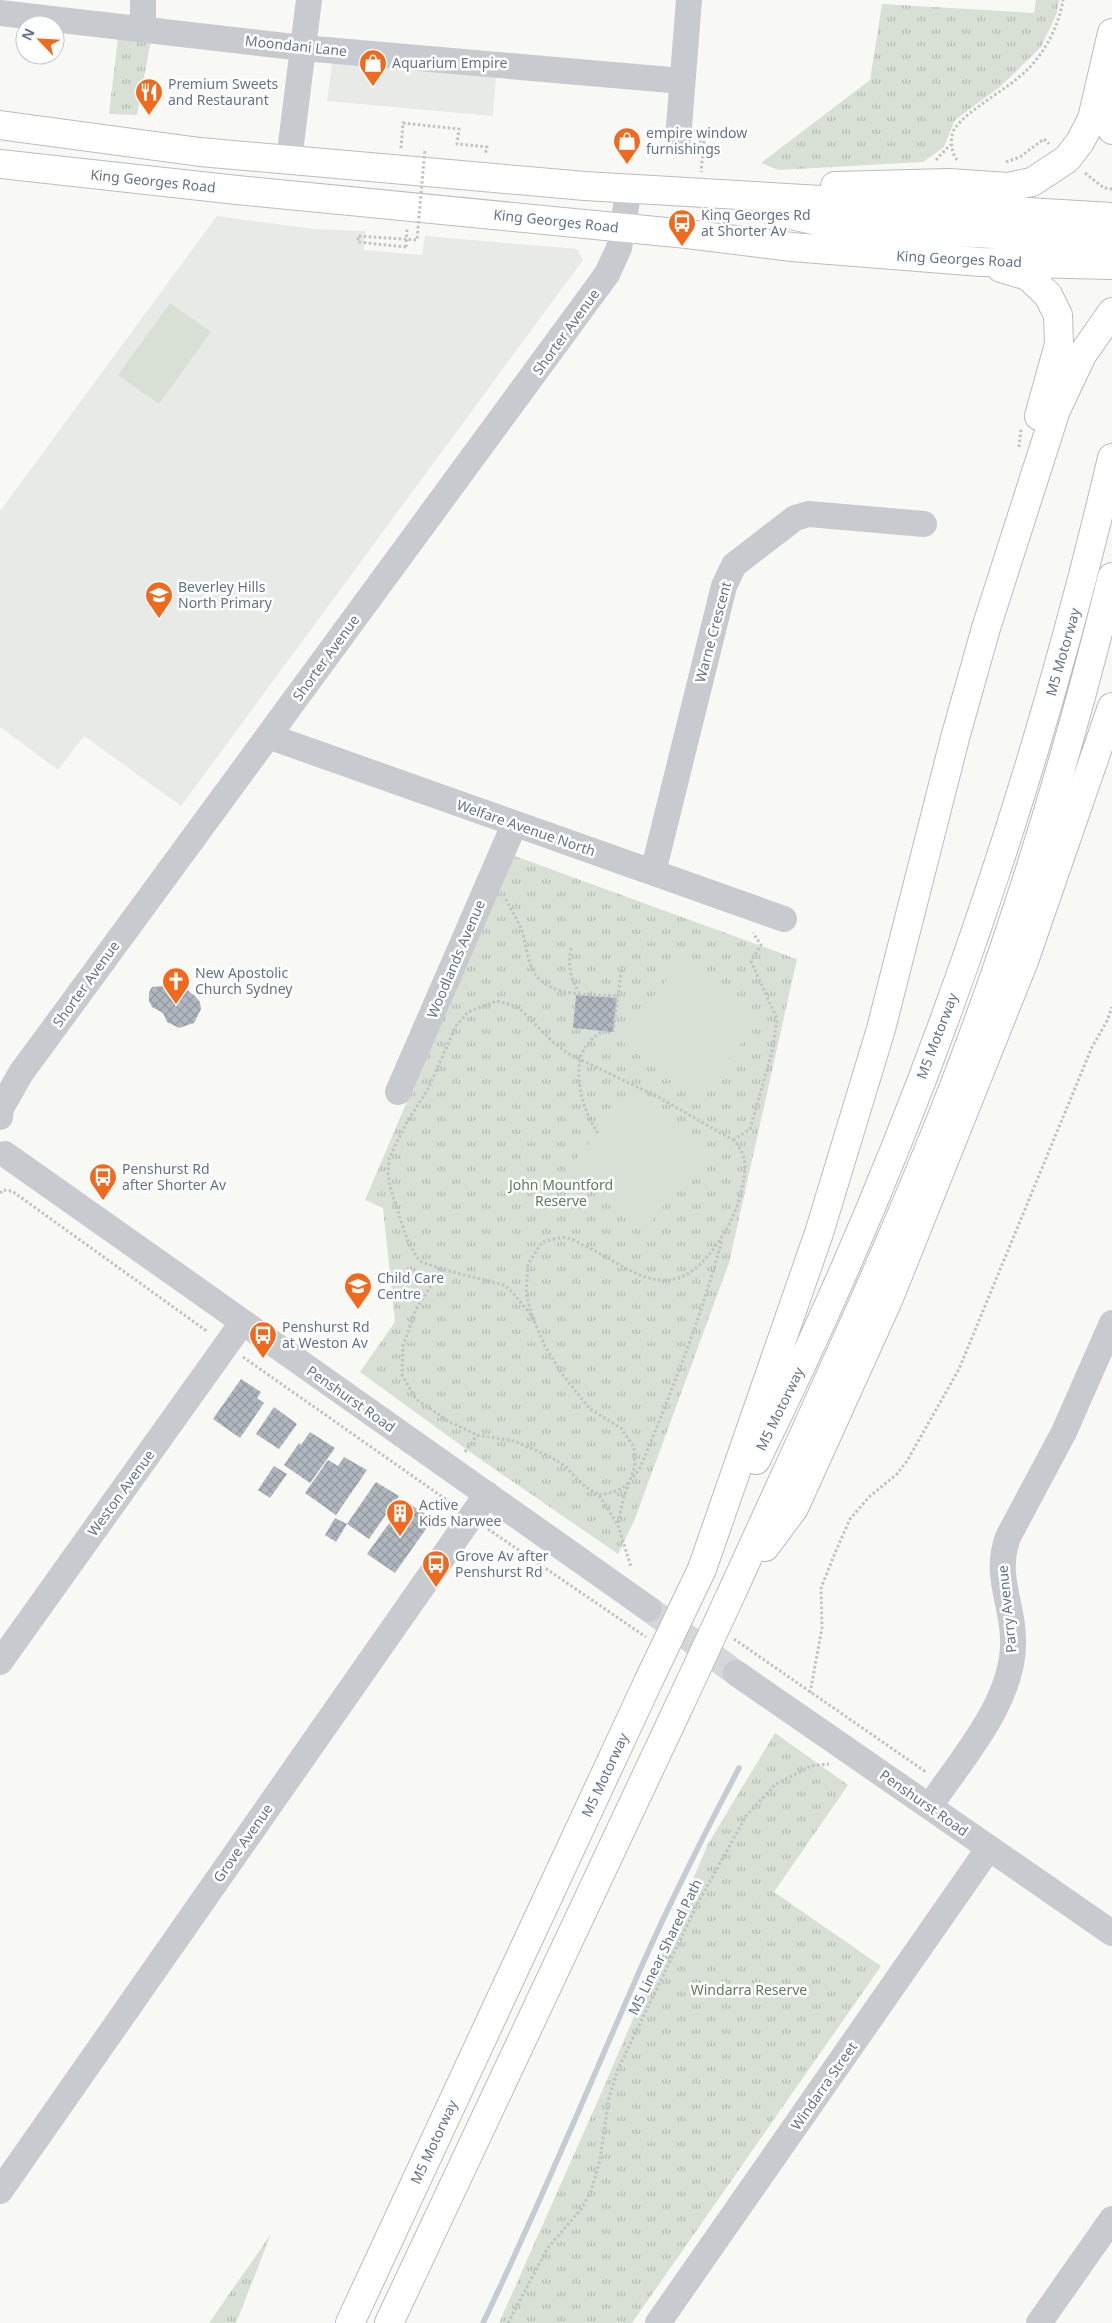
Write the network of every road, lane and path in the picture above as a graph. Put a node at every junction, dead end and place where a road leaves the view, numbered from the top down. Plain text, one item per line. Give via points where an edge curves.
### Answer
1 (143, 0) edge
2 (309, 0) edge
3 (689, 0) edge
4 (1062, 0) edge
5 (0, 13) edge
6 (143, 29) junction
7 (1112, 32) edge
8 (303, 48) junction
9 (1106, 67) junction
10 (682, 81) junction
11 (0, 125) edge
12 (1112, 130) edge
13 (678, 139) dead end
14 (1044, 139) dead end
15 (951, 145) junction
16 (401, 149) dead end
17 (434, 150) dead end
18 (478, 154) dead end
19 (289, 160) junction
20 (933, 162) dead end
21 (963, 163) dead end
22 (0, 164) edge
23 (998, 164) dead end
24 (1082, 171) dead end
25 (629, 189) junction
26 (1112, 189) edge
27 (699, 194) junction
28 (1112, 217) edge
29 (407, 225) dead end
30 (623, 228) junction
31 (1112, 242) edge
32 (981, 262) junction
33 (1106, 263) edge
34 (1112, 312) edge
35 (1112, 458) edge
36 (924, 524) dead end
37 (1112, 577) edge
38 (986, 628) junction
39 (1112, 707) edge
40 (268, 736) junction
41 (514, 825) junction
42 (653, 872) junction
43 (488, 885) junction
44 (784, 919) dead end
45 (753, 933) dead end
46 (571, 948) dead end
47 (622, 966) dead end
48 (580, 993) junction
49 (618, 996) junction
50 (1112, 1007) edge
51 (603, 1031) dead end
52 (613, 1032) dead end
53 (580, 1060) junction
54 (398, 1092) dead end
55 (0, 1117) edge
56 (0, 1123) edge
57 (598, 1133) dead end
58 (733, 1140) junction
59 (3, 1156) edge
60 (0, 1193) edge
61 (723, 1235) junction
62 (442, 1269) junction
63 (532, 1316) junction
64 (242, 1323) junction
65 (1112, 1323) edge
66 (214, 1336) dead end
67 (237, 1352) dead end
68 (631, 1479) junction
69 (487, 1494) junction
70 (451, 1503) dead end
71 (618, 1525) dead end
72 (702, 1568) junction
73 (733, 1590) junction
74 (648, 1609) tunnel mouth
75 (0, 1662) edge
76 (736, 1673) tunnel mouth
77 (829, 1764) dead end
78 (928, 1773) dead end
79 (930, 1806) junction
80 (989, 1848) junction
81 (1112, 1933) edge
82 (0, 2191) edge
83 (1112, 2219) edge
84 (350, 2323) edge
85 (389, 2323) edge
86 (508, 2323) edge
87 (658, 2323) edge
88 (1039, 2323) edge

1 - 6 street
2 - 8 street
3 - 10 street
4 - 15 path via 1060,15 1039,55 1027,70 954,129
5 - 6 street, Moondani Lane
6 - 8 street, Moondani Lane
7 - 9 highway
8 - 10 street, Moondani Lane
8 - 19 street
9 - 12 highway
9 - 27 highway via 1092,119 1080,142 1067,159 1032,182 1008,187 949,183 866,184
10 - 13 street
11 - 19 highway via 200,152
14 - 23 path via 1020,157
15 - 20 path
15 - 21 path via 956,160
16 - 18 path via 403,123 459,129 457,144 487,147 487,155
17 - 29 path, bridge via 425,149 417,240 358,236 358,242 406,247
19 - 25 highway
22 - 30 highway, King Georges Road
24 - 26 path via 1104,188
25 - 27 highway
25 - 30 street, Shorter Avenue
27 - 28 highway
27 - 31 highway via 835,225
30 - 32 highway, King Georges Road via 792,247
30 - 40 street, Shorter Avenue via 617,256 607,274
32 - 33 highway, King Georges Road
32 - 38 highway via 1028,276 1048,295 1058,315 1059,344
34 - 38 highway via 1082,355 1056,410
35 - 72 highway, M5 Motorway via 1063,654 1025,781 954,992 847,1265
36 - 42 street, Warne Crescent via 809,514 796,518 734,565 724,586
37 - 73 highway, M5 Motorway via 1044,824 975,1030 898,1222
38 - 72 highway via 881,1029 819,1234
39 - 73 highway via 1024,961 889,1298 794,1508
40 - 41 street, Welfare Avenue North
40 - 55 street, Shorter Avenue via 21,1073 1,1108
41 - 42 street, Welfare Avenue North
41 - 43 street, Woodlands Avenue
42 - 44 street, Welfare Avenue North
43 - 48 path via 504,896 517,919 535,974 557,989
43 - 54 street, Woodlands Avenue
45 - 58 path via 762,944 752,961 777,1018 772,1052 750,1129
46 - 48 path via 570,972
47 - 49 path
48 - 49 path
49 - 52 path
50 - 78 path via 1092,1047 959,1369 907,1461 850,1519 821,1588 822,1628 810,1693
51 - 53 path via 588,1042
53 - 57 path via 580,1090
53 - 58 path via 660,1098
53 - 62 path via 553,1042 530,1017 509,1004 496,1001 482,1005 468,1012 456,1026 428,1089 397,1139 388,1166 397,1209 416,1256 422,1262
56 - 59 street via 9,1134 10,1141
58 - 61 path via 742,1149 745,1175 739,1201
59 - 64 street, Penshurst Road
60 - 66 path via 12,1191
61 - 63 path via 694,1271 683,1278 657,1281 636,1274 567,1238 542,1242 528,1264 526,1294
61 - 68 path via 710,1286 681,1365 640,1468
62 - 63 path via 504,1286
62 - 68 path via 416,1308 403,1346 402,1375 416,1400 448,1421 478,1434 514,1441 549,1456 599,1495 624,1488
63 - 68 path via 562,1374 590,1409 621,1428 634,1447 635,1466
64 - 69 street, Penshurst Road
64 - 75 street, Weston Avenue
65 - 79 street, Parry Avenue via 1064,1432 1003,1551 1001,1565 1014,1638 1006,1688
67 - 70 path
68 - 71 path
69 - 74 street, Penshurst Road
69 - 82 street, Grove Avenue
72 - 84 highway, M5 Motorway, bridge
73 - 85 highway, M5 Motorway, bridge
76 - 79 street, Penshurst Road
77 - 86 path, M5 Linear Shared Path via 811,1766 776,1784 746,1816 698,1903 618,2068 591,2191 582,2208 547,2249
79 - 80 street, Penshurst Road
80 - 81 street, Penshurst Road
80 - 87 street, Windarra Street
83 - 88 street

